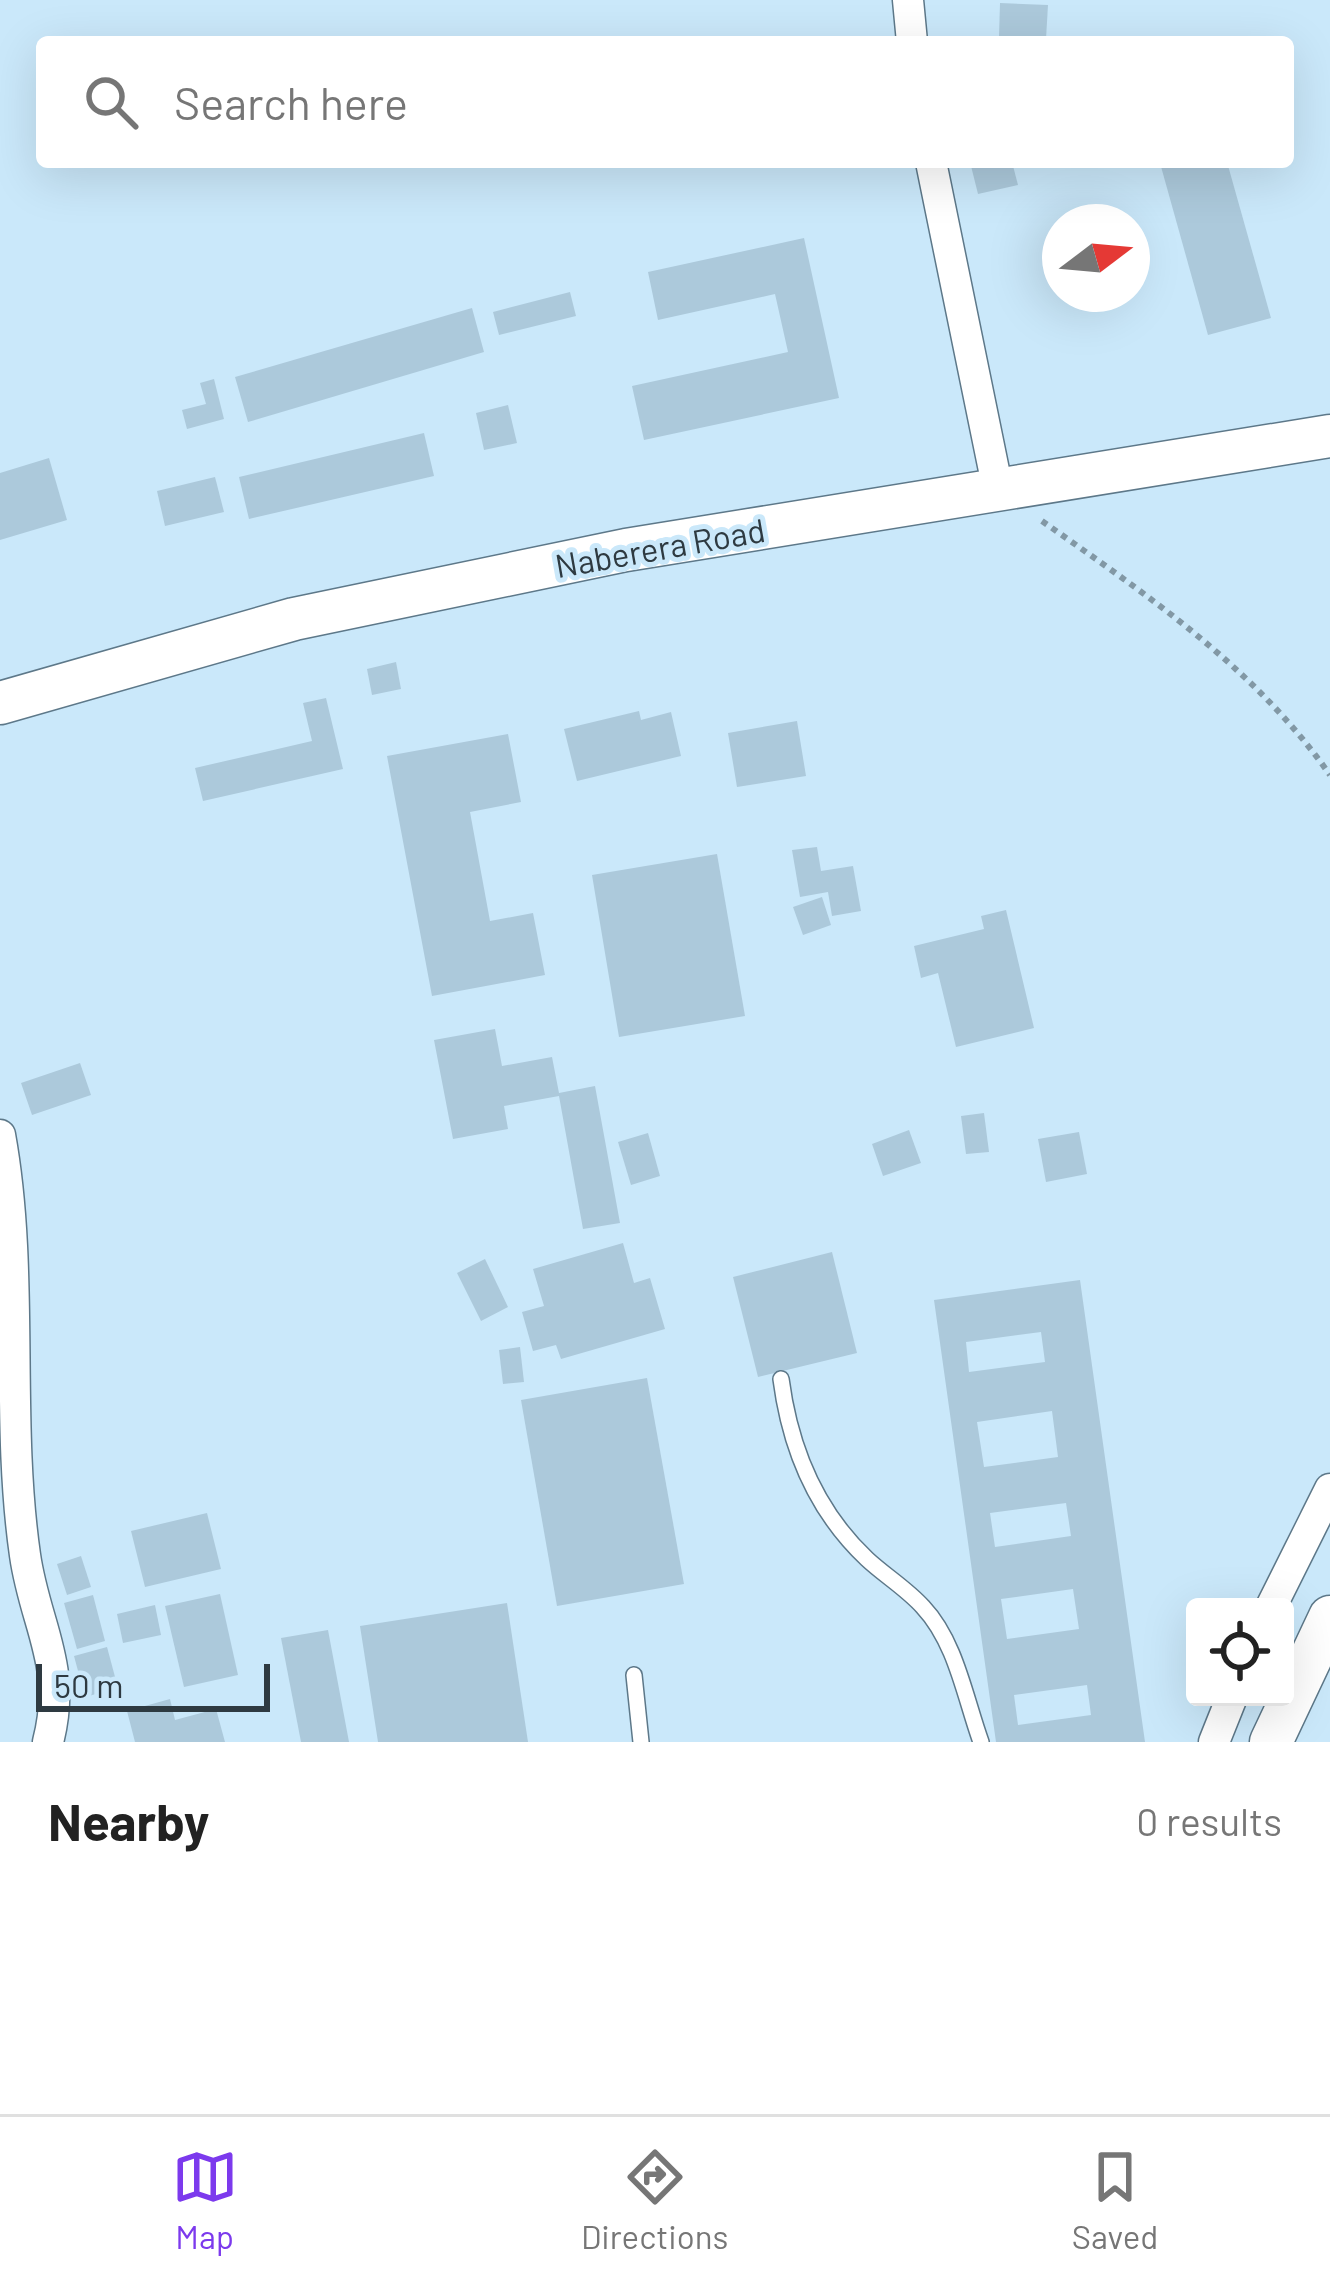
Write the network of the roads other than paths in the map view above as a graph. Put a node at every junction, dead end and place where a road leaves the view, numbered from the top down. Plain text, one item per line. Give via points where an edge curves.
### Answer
1 (908, 0) edge
2 (911, 36) edge
3 (932, 168) edge
4 (1330, 436) edge
5 (998, 490) junction
6 (3, 698) edge
7 (0, 1135) edge
8 (781, 1379) dead end
9 (1330, 1489) edge
10 (1276, 1598) edge
11 (1330, 1617) edge
12 (634, 1675) dead end
13 (1228, 1706) edge
14 (48, 1742) edge
15 (641, 1742) edge
16 (981, 1742) edge
17 (1214, 1742) edge
18 (1271, 1742) edge

1 - 2 street
3 - 5 street
4 - 5 street, Naberera Road
5 - 6 street, Naberera Road via 626,550 294,619
7 - 14 street via 25,1556 56,1678
8 - 16 lane via 802,1472 863,1555 940,1631
9 - 10 street
11 - 18 street
12 - 15 lane
13 - 17 street

